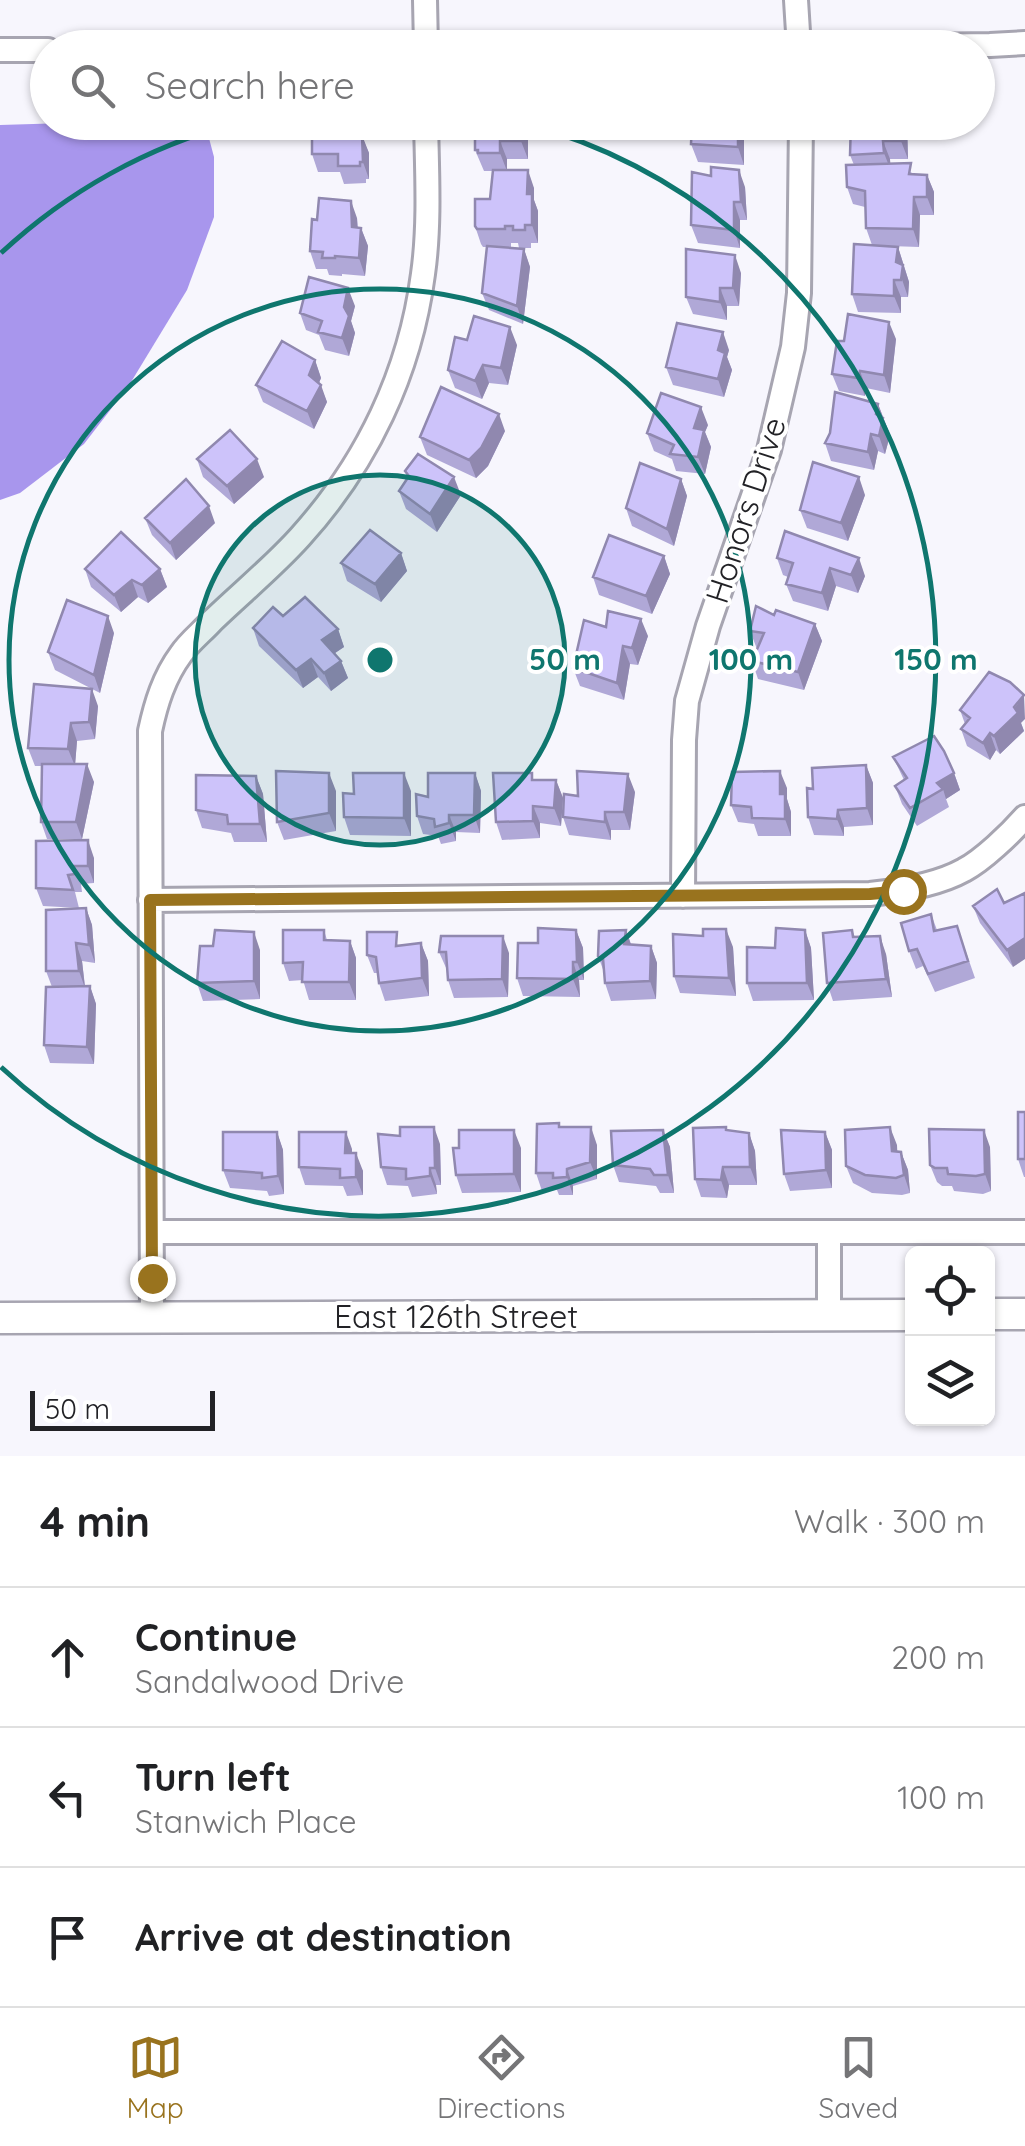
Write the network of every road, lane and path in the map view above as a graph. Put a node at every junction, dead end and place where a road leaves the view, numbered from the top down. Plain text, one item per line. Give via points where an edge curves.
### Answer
1 (426, 0) edge
2 (796, 0) edge
3 (426, 30) edge
4 (798, 30) edge
5 (1025, 42) edge
6 (995, 45) edge
7 (0, 50) edge
8 (30, 50) edge
9 (426, 140) edge
10 (801, 140) edge
11 (1025, 818) edge
12 (683, 896) junction
13 (150, 900) junction
14 (152, 1232) junction
15 (1025, 1232) edge
16 (829, 1233) junction
17 (905, 1314) edge
18 (995, 1314) edge
19 (1025, 1314) edge
20 (829, 1315) junction
21 (152, 1317) junction
22 (0, 1318) edge

1 - 3 street
2 - 4 street
5 - 6 street
7 - 8 street
9 - 13 street via 418,305 399,378 377,428 298,540 182,651 156,702 150,730
10 - 12 street, Honors Drive via 793,347 769,450 687,701
11 - 12 street via 964,870 903,891
12 - 13 street
13 - 14 street
14 - 16 street
14 - 21 street
15 - 16 street
16 - 20 street
17 - 20 street, East 126th Street
18 - 19 street
20 - 21 street, East 126th Street
21 - 22 street, East 126th Street

